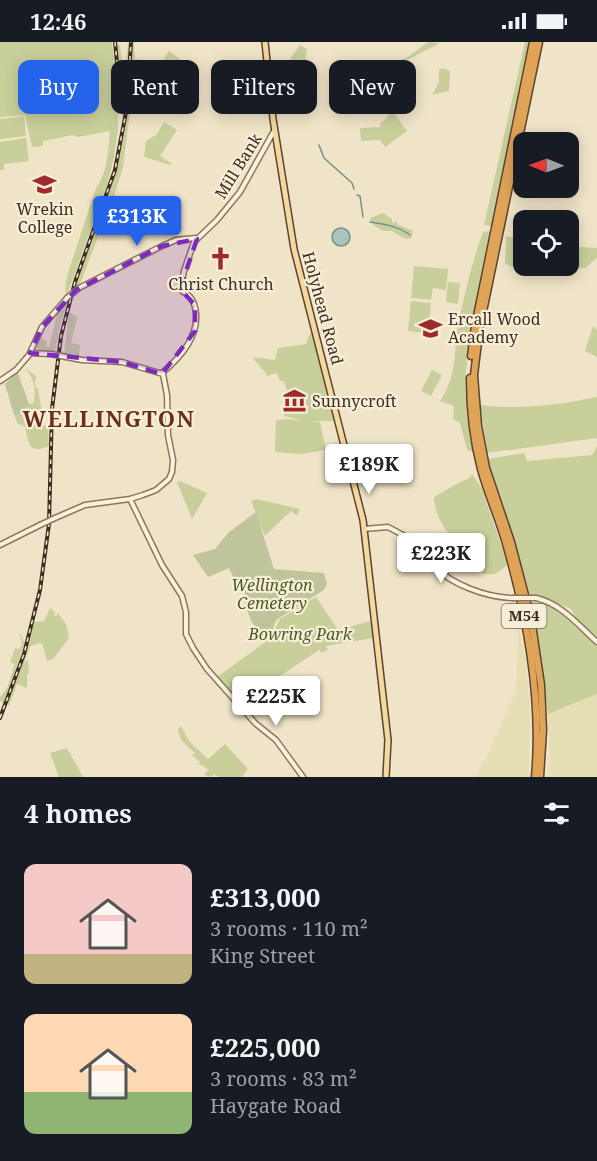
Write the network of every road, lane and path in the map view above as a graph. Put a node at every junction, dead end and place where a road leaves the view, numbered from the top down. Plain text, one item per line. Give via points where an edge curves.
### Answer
1 (265, 42) edge
2 (533, 42) edge
3 (539, 42) edge
4 (273, 119) junction
5 (281, 127) dead end
6 (273, 138) junction
7 (497, 230) junction
8 (196, 239) junction
9 (30, 353) junction
10 (160, 378) junction
11 (0, 381) edge
12 (143, 495) junction
13 (130, 499) junction
14 (133, 507) junction
15 (364, 529) junction
16 (0, 545) edge
17 (597, 642) edge
18 (303, 777) edge
19 (386, 777) edge
20 (538, 777) edge

1 - 4 main road, Holyhead Road
2 - 7 highway, M54
3 - 7 highway, M54
4 - 5 main road
4 - 6 main road, Holyhead Road
6 - 8 street, Mill Bank via 240,192
6 - 15 main road, Holyhead Road via 294,249
7 - 20 highway, M54 via 475,326 470,397 479,449 525,619 534,685
8 - 9 street, bridge via 180,239 162,246 79,288 42,327
8 - 10 street via 184,271 182,291 195,305 195,331
9 - 10 street, bridge via 122,362
9 - 11 street
10 - 12 street via 167,395 173,471 162,486
12 - 13 street
12 - 14 street
13 - 14 street
13 - 16 street, bridge via 85,505
14 - 18 street via 182,596 186,634 193,648 255,723 276,740
15 - 17 street, bridge via 386,526 418,543 435,567 474,591 548,601
15 - 19 main road, Holyhead Road via 388,740

